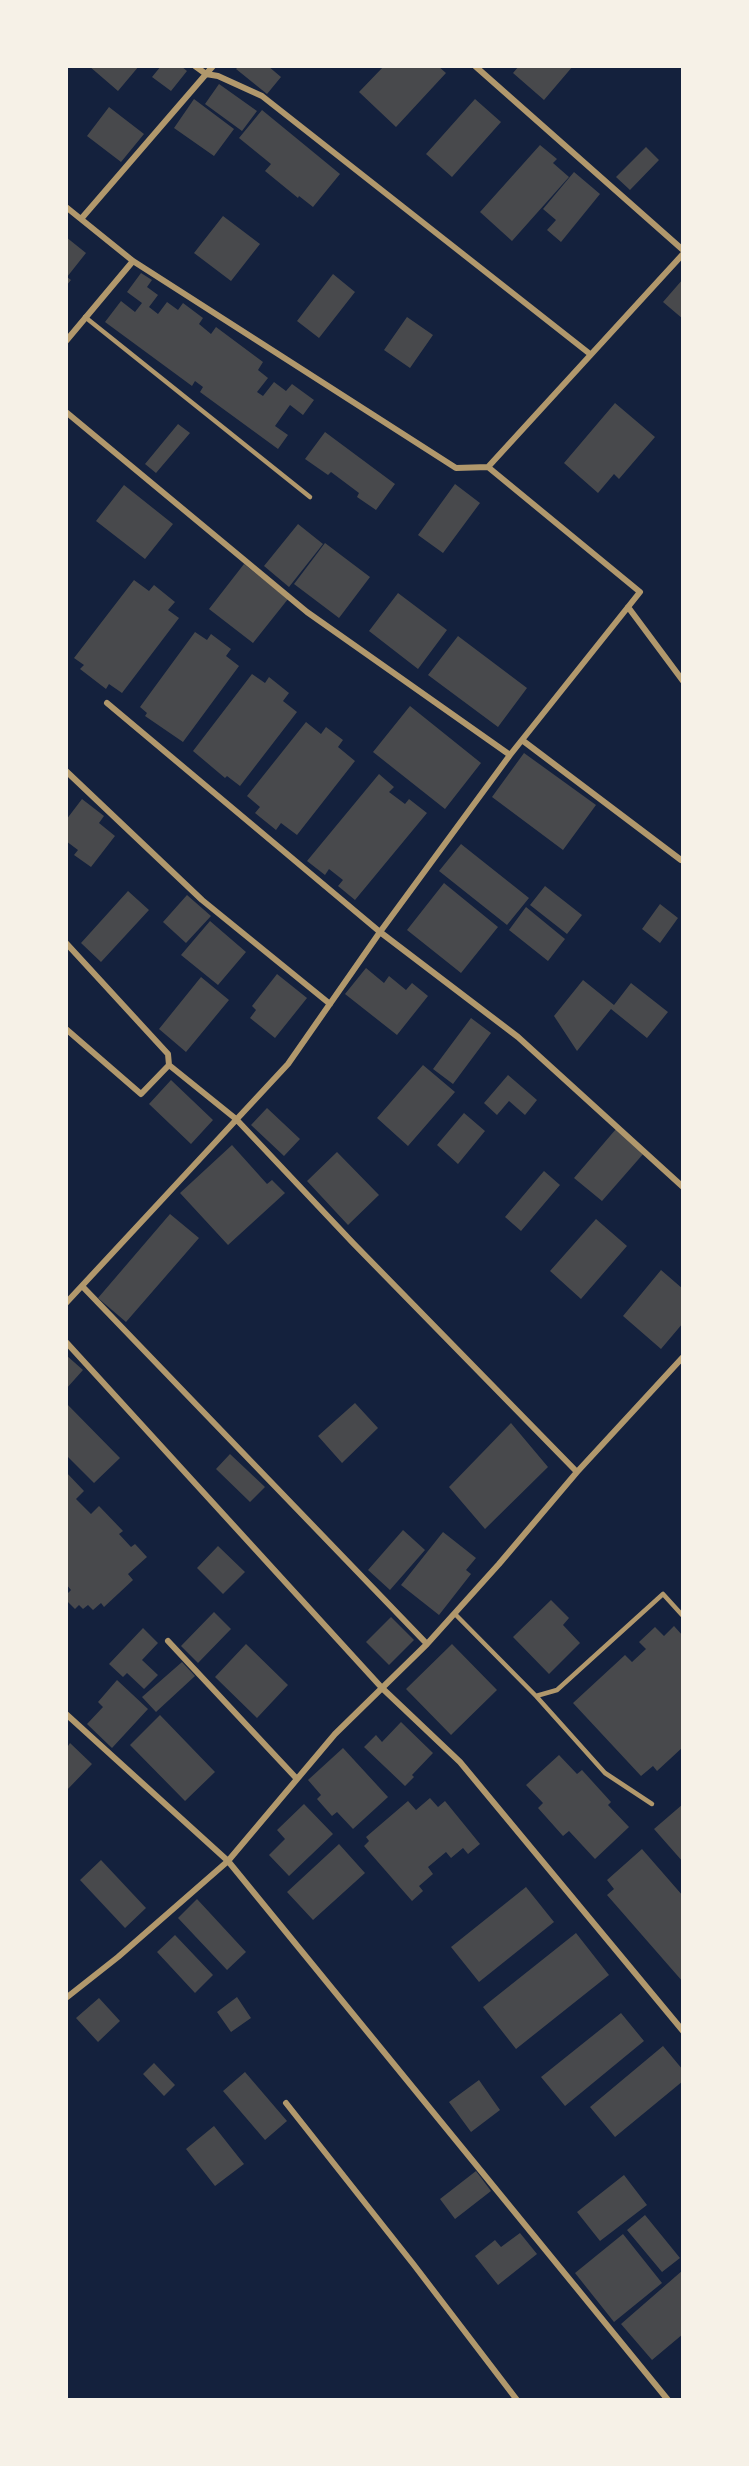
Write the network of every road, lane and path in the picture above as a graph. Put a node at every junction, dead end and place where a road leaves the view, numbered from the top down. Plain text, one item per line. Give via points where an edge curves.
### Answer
1 (195, 66) edge
2 (213, 66) edge
3 (475, 66) edge
4 (206, 74) junction
5 (66, 207) edge
6 (81, 219) junction
7 (683, 252) edge
8 (133, 261) junction
9 (85, 317) junction
10 (66, 341) edge
11 (590, 354) junction
12 (66, 412) edge
13 (488, 467) junction
14 (310, 497) dead end
15 (628, 607) junction
16 (683, 681) edge
17 (107, 703) dead end
18 (522, 740) junction
19 (510, 756) junction
20 (66, 771) edge
21 (681, 860) dead end
22 (380, 932) junction
23 (66, 944) edge
24 (330, 1004) junction
25 (66, 1029) edge
26 (169, 1065) junction
27 (236, 1119) junction
28 (683, 1187) edge
29 (82, 1286) junction
30 (66, 1303) edge
31 (66, 1342) edge
32 (683, 1357) edge
33 (577, 1472) junction
34 (455, 1614) junction
35 (683, 1616) edge
36 (168, 1641) dead end
37 (428, 1644) junction
38 (382, 1688) junction
39 (536, 1696) junction
40 (66, 1714) edge
41 (297, 1779) junction
42 (652, 1804) dead end
43 (228, 1861) junction
44 (66, 1998) edge
45 (683, 2031) edge
46 (286, 2103) dead end
47 (517, 2400) edge
48 (668, 2400) edge

1 - 4 street
2 - 4 street
3 - 7 street
4 - 6 street
4 - 11 street via 262,96
5 - 6 street
6 - 8 street
7 - 11 street
8 - 9 street
8 - 13 street via 456,468
9 - 10 street
9 - 14 lane
11 - 13 street
12 - 19 street via 307,612
13 - 15 street via 640,592
15 - 16 street
15 - 18 street
17 - 22 street
18 - 19 street
18 - 21 street
19 - 22 street
20 - 24 street via 202,900
22 - 24 street
22 - 28 street via 518,1037
23 - 26 street via 168,1054
24 - 27 street via 288,1064
25 - 26 street via 141,1094
26 - 27 street
27 - 29 street
27 - 33 street
29 - 30 street
29 - 37 street
31 - 38 street
32 - 33 street
33 - 34 street
34 - 37 street
34 - 39 lane
35 - 39 lane via 663,1594 557,1690
36 - 41 street
37 - 38 street
38 - 41 street
38 - 45 street via 460,1761
39 - 42 lane via 605,1773
40 - 43 street
41 - 43 street
43 - 44 street
43 - 48 street
46 - 47 street

